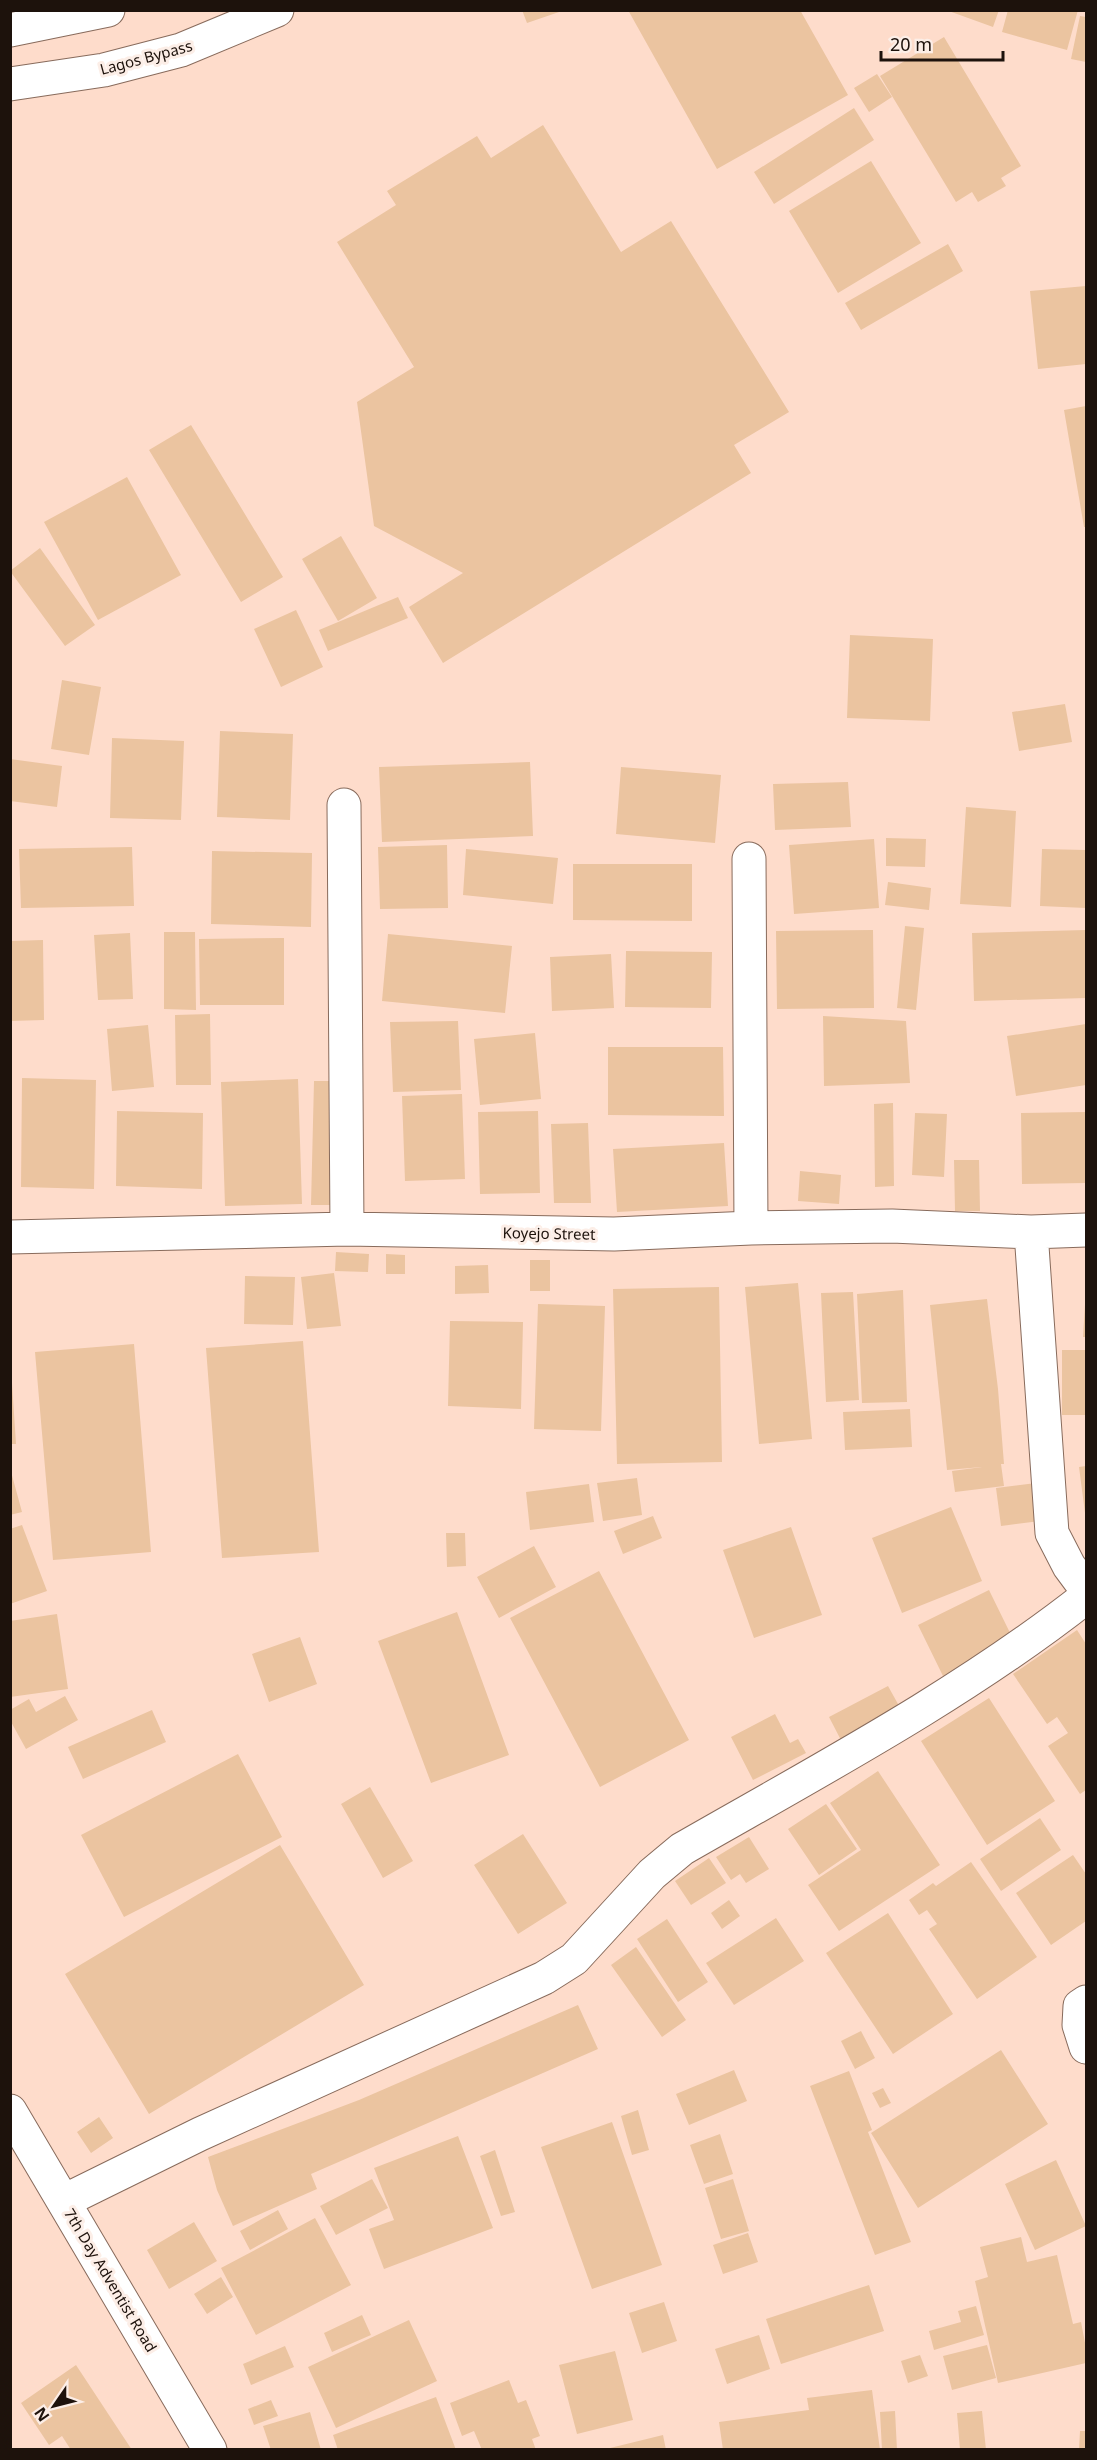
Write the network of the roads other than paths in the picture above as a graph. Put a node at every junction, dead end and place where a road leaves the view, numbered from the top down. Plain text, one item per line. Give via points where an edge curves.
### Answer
1 (108, 10) edge
2 (277, 10) edge
3 (10, 30) edge
4 (10, 84) edge
5 (344, 805) dead end
6 (749, 860) dead end
7 (751, 1228) junction
8 (347, 1230) junction
9 (1086, 1230) edge
10 (1032, 1232) junction
11 (10, 1238) edge
12 (1086, 1589) edge
13 (1086, 1597) edge
14 (1086, 2002) edge
15 (1086, 2047) edge
16 (10, 2111) edge
17 (64, 2201) junction
18 (210, 2450) edge

1 - 3 street
2 - 4 street, Lagos Bypass via 181,50 104,70
5 - 8 street
6 - 7 street
7 - 8 street, Koyejo Street via 614,1234
7 - 10 street, Koyejo Street via 892,1226
8 - 11 street, Koyejo Street
9 - 10 street, Koyejo Street
10 - 12 street via 1052,1533
13 - 17 street via 978,1675 682,1850 652,1874 574,1959 544,1978 200,2134
14 - 15 street via 1080,2006 1078,2025
16 - 17 street, 7th Day Adventist Road
17 - 18 street, 7th Day Adventist Road

